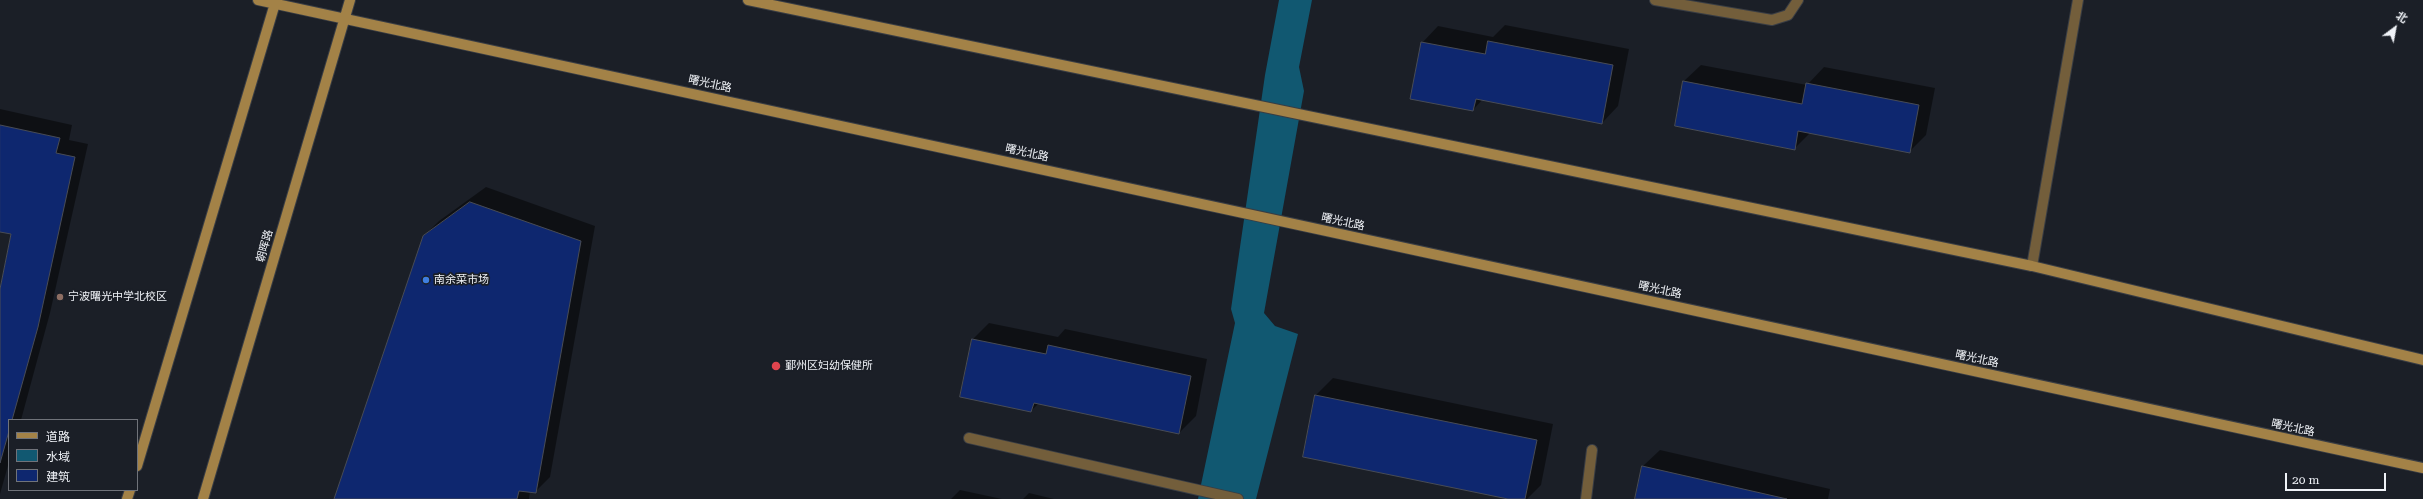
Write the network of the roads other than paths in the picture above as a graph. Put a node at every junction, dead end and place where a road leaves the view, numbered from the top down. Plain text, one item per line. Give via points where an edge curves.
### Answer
1 (258, 0) edge
2 (350, 0) edge
3 (748, 0) edge
4 (1655, 0) edge
5 (1798, 0) edge
6 (2078, 0) edge
7 (276, 2) edge
8 (345, 17) junction
9 (2032, 266) junction
10 (2423, 360) edge
11 (969, 438) dead end
12 (1592, 450) dead end
13 (138, 463) edge
14 (2423, 468) edge
15 (203, 499) edge
16 (1238, 499) edge
17 (1586, 499) edge

1 - 7 main road, 曙光北路
2 - 8 main road, 朝晖路
3 - 9 main road
4 - 5 street via 1772,20 1788,15
6 - 9 street
7 - 8 main road, 曙光北路
7 - 13 main road
8 - 14 main road, 曙光北路
8 - 15 main road, 朝晖路
9 - 10 main road
11 - 16 street
12 - 17 street

